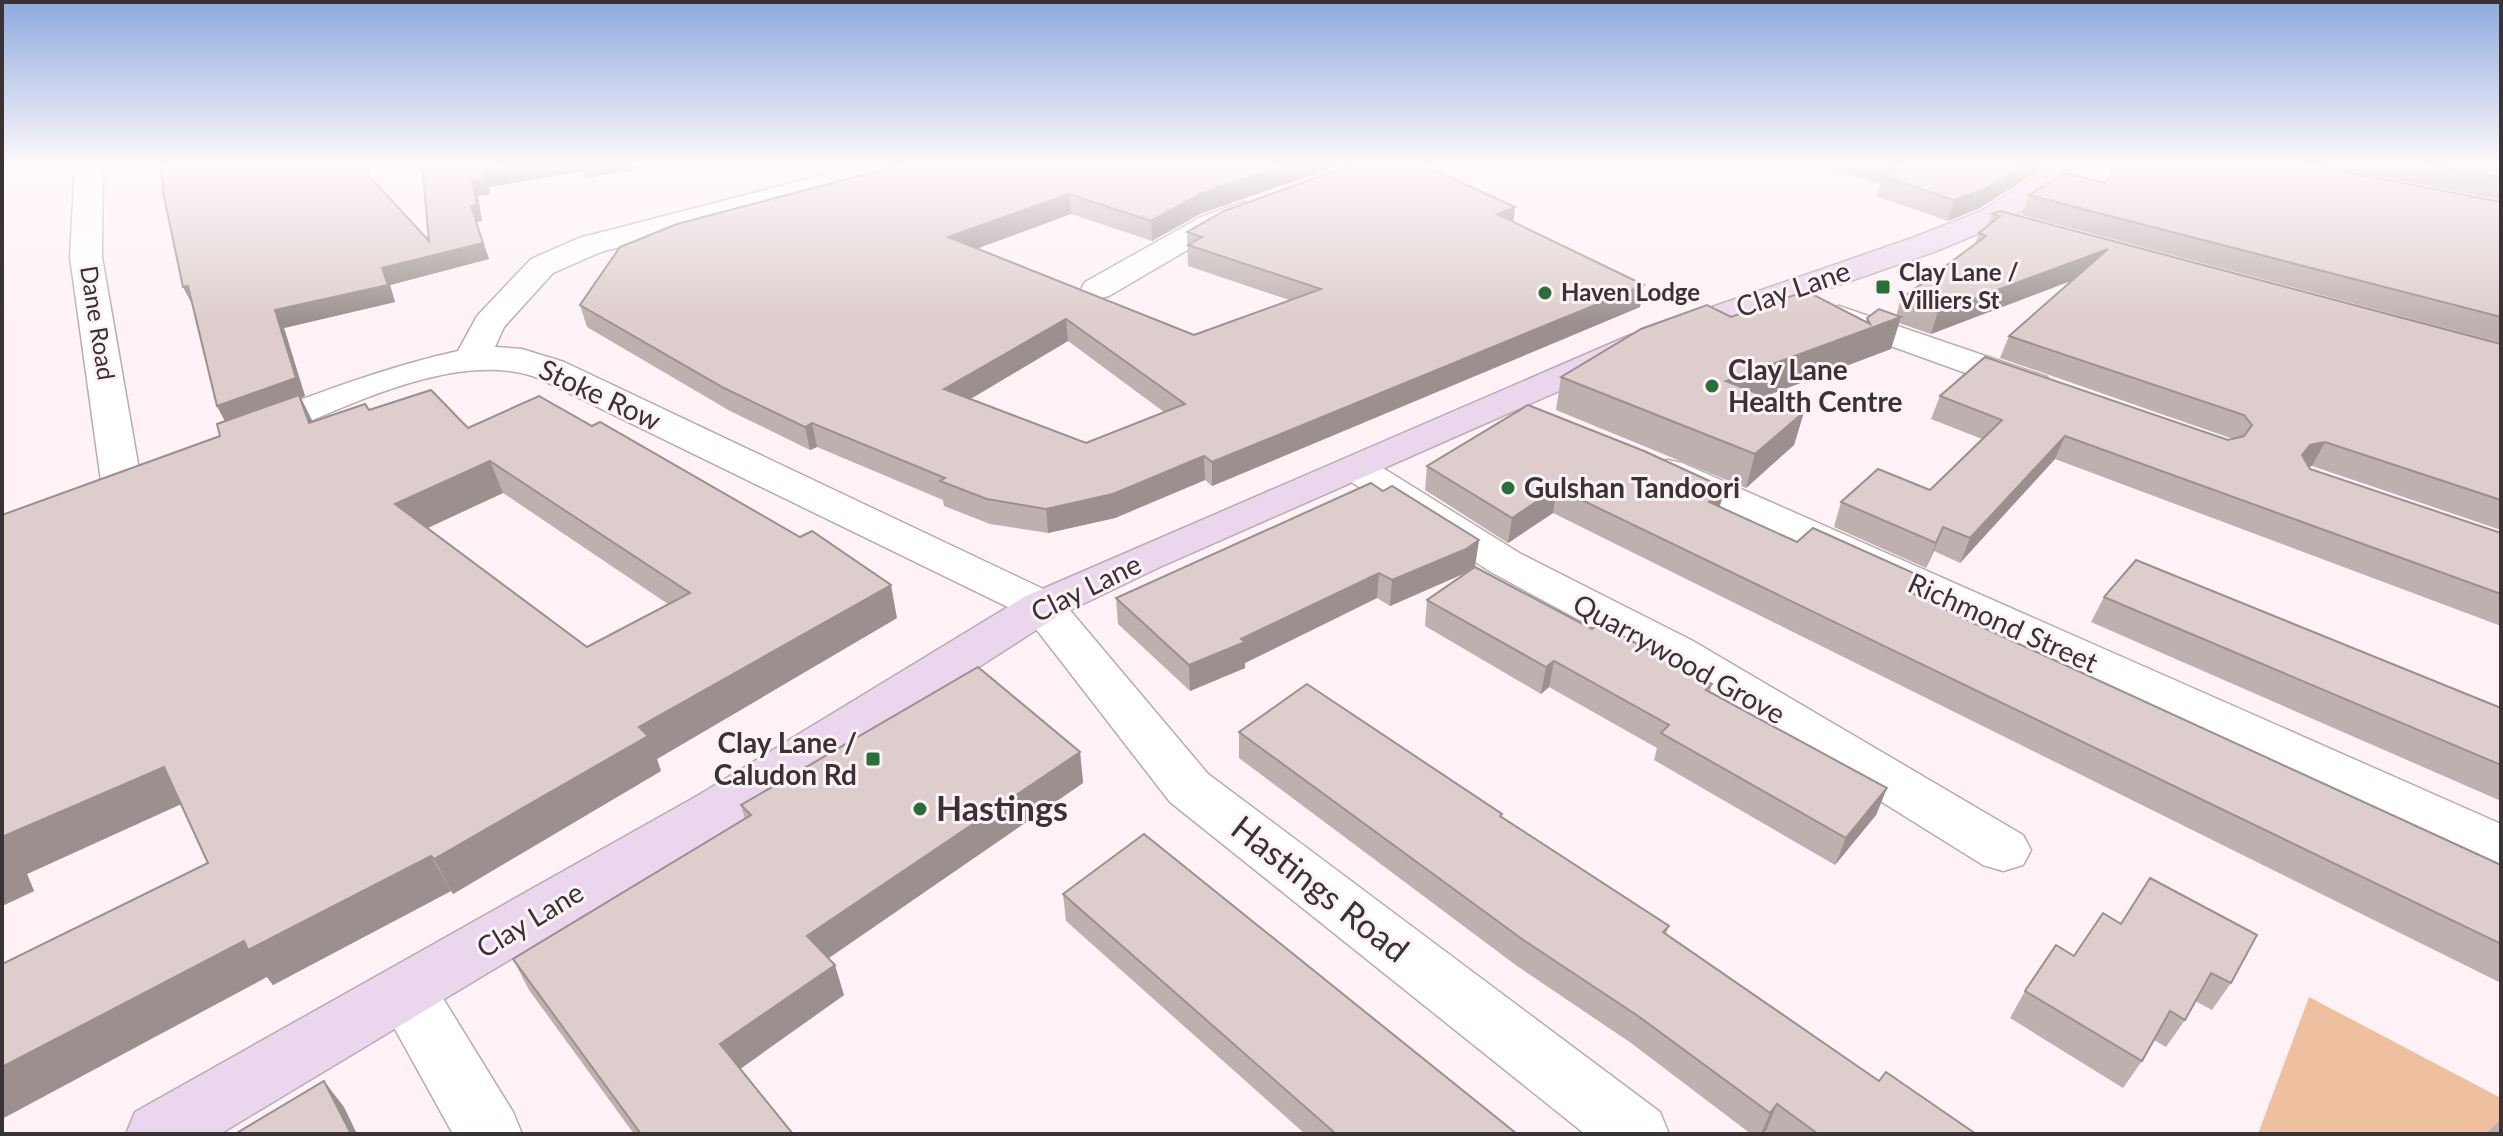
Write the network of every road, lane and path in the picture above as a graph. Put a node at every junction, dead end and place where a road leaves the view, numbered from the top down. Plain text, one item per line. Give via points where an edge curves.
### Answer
1 (87, 217) edge
2 (696, 217) edge
3 (1228, 217) edge
4 (1990, 218) joint
5 (2026, 227) edge
6 (1097, 289) dead end
7 (1778, 294) junction
8 (471, 360) junction
9 (2072, 398) edge
10 (1502, 403) junction
11 (1557, 426) edge
12 (221, 443) edge
13 (1626, 454) edge
14 (1356, 468) junction
15 (120, 481) edge
16 (1042, 606) junction
17 (2501, 848) edge
18 (2003, 850) dead end
19 (406, 993) junction
20 (159, 1134) edge
21 (489, 1134) edge
22 (1636, 1134) edge

1 - 15 street, Dane Road via 86,257
2 - 8 street via 590,245 542,266 489,323
3 - 6 street
4 - 5 street
4 - 7 street, Clay Lane
7 - 9 street
7 - 10 street, Clay Lane via 1640,343
8 - 12 street, Stoke Row via 402,377
8 - 16 street, Stoke Row via 521,360 551,370
10 - 11 street
10 - 14 street, Clay Lane
13 - 17 street, Richmond Street
14 - 16 street, Clay Lane
14 - 18 street, Quarrywood Grove via 1506,563 1676,652
16 - 19 street, Clay Lane via 716,810
16 - 22 street, Hastings Road via 1189,788
19 - 20 street, Clay Lane
19 - 21 street

